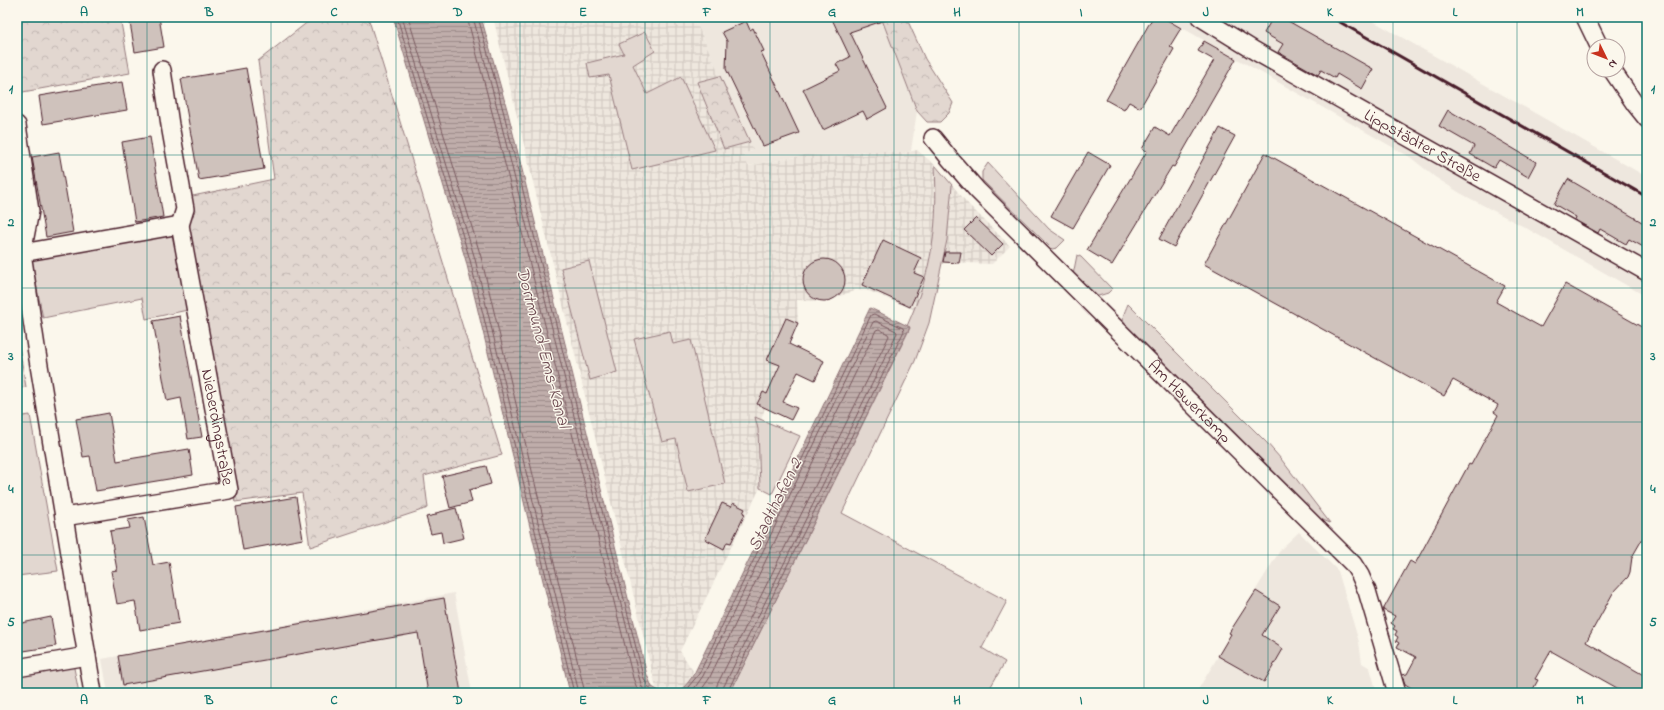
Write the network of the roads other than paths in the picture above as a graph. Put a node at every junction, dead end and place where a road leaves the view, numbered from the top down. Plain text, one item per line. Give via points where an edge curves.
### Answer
1 (1200, 17) edge
2 (1585, 17) edge
3 (1595, 38) edge
4 (162, 70) dead end
5 (1617, 78) edge
6 (1647, 119) edge
7 (17, 125) edge
8 (934, 138) dead end
9 (180, 225) junction
10 (22, 253) junction
11 (1647, 272) edge
12 (64, 517) junction
13 (87, 656) junction
14 (17, 668) edge
15 (93, 693) edge
16 (1397, 693) edge

1 - 11 street, Lippstädter Straße via 1255,51
2 - 3 street
4 - 9 street, Nieberdingstraße via 185,209
5 - 6 street
7 - 10 street via 30,211
8 - 16 street, Am Hawerkamp via 977,190 1353,564 1367,590
9 - 10 street
9 - 12 street, Nieberdingstraße via 229,490
10 - 12 street
12 - 13 street
13 - 14 street
13 - 15 street

